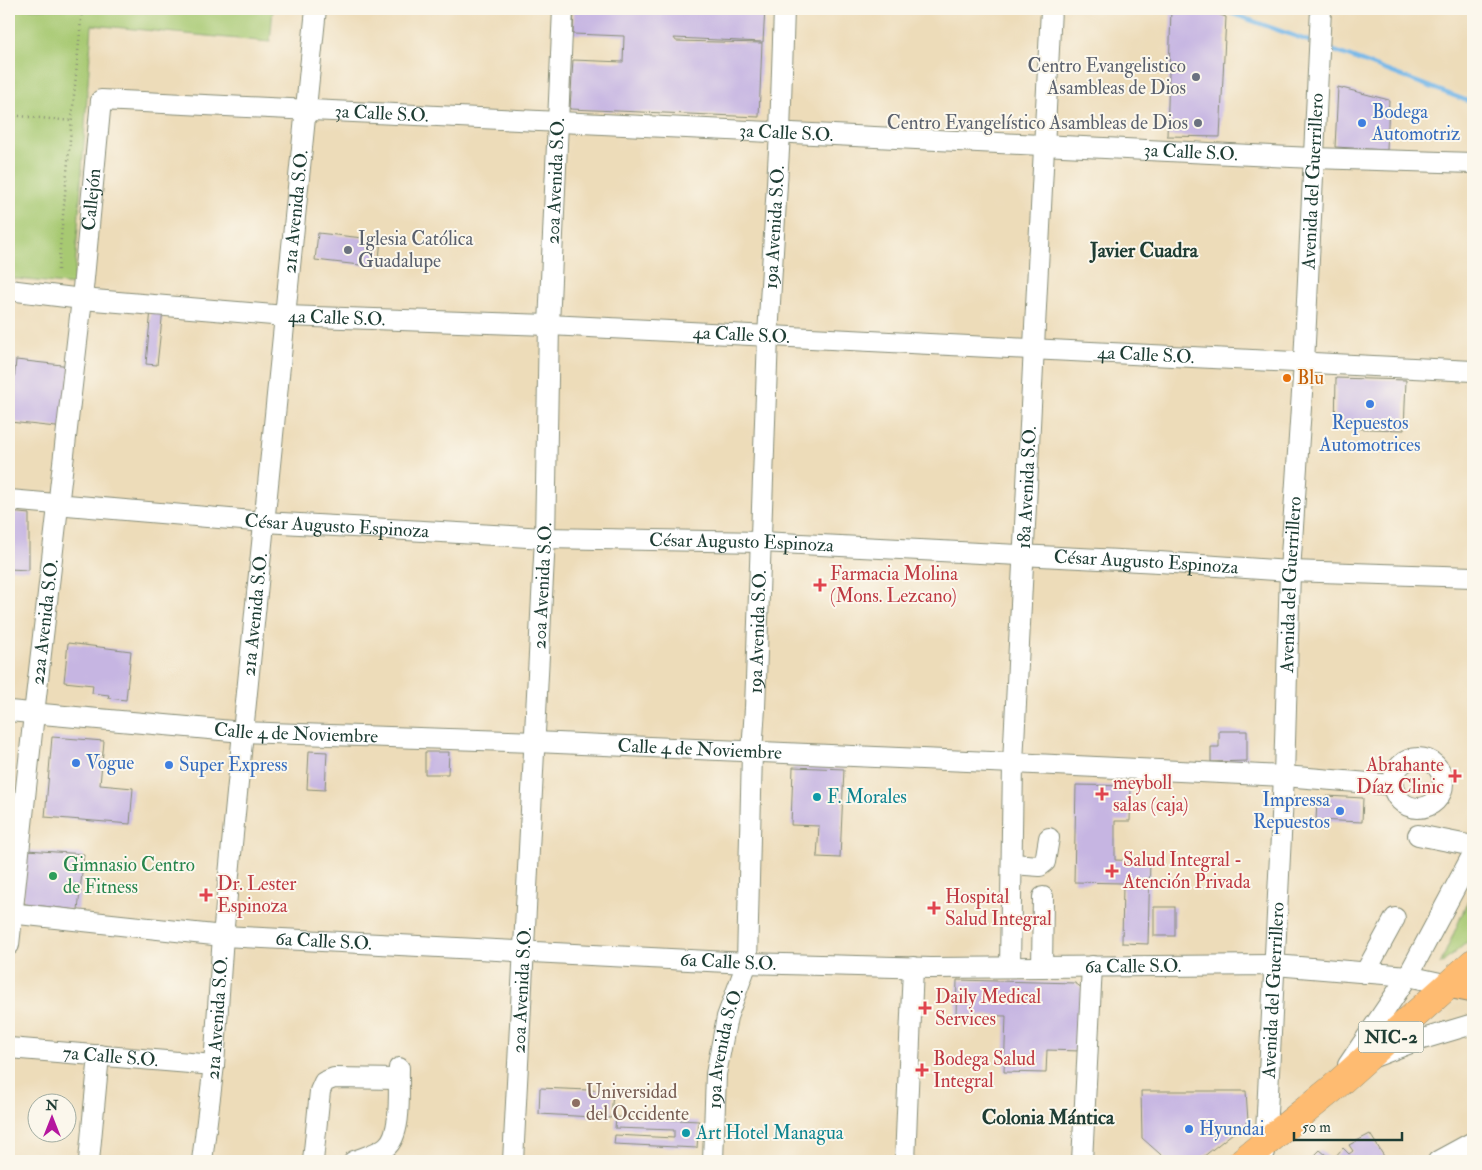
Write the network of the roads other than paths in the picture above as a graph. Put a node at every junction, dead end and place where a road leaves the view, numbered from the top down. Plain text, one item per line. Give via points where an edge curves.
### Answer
1 (316, 9) edge
2 (563, 9) edge
3 (784, 9) edge
4 (1051, 9) edge
5 (1321, 9) edge
6 (100, 100) joint
7 (307, 109) junction
8 (559, 121) junction
9 (780, 133) junction
10 (1043, 146) junction
11 (1313, 158) junction
12 (1473, 163) edge
13 (9, 290) edge
14 (82, 299) junction
15 (285, 316) junction
16 (549, 325) junction
17 (768, 336) junction
18 (1034, 350) junction
19 (1304, 363) junction
20 (1473, 371) edge
21 (9, 500) edge
22 (58, 503) junction
23 (264, 522) junction
24 (545, 538) junction
25 (761, 542) junction
26 (1023, 556) junction
27 (1290, 571) junction
28 (1473, 577) edge
29 (9, 710) edge
30 (34, 714) junction
31 (243, 732) junction
32 (535, 742) junction
33 (752, 752) junction
34 (1013, 763) junction
35 (1284, 776) junction
36 (1393, 785) dead end
37 (1418, 835) dead end
38 (1049, 838) dead end
39 (1473, 846) edge
40 (1473, 854) edge
41 (1012, 864) junction
42 (1043, 897) dead end
43 (10, 913) edge
44 (1395, 918) dead end
45 (224, 936) junction
46 (9, 944) edge
47 (523, 952) junction
48 (747, 963) junction
49 (1473, 963) edge
50 (1275, 965) junction
51 (1092, 966) junction
52 (1042, 967) junction
53 (912, 968) junction
54 (1010, 968) junction
55 (1365, 973) junction
56 (1408, 976) junction
57 (1461, 988) edge
58 (1473, 1024) edge
59 (9, 1048) edge
60 (99, 1055) junction
61 (1365, 1060) junction
62 (214, 1065) junction
63 (1332, 1089) junction
64 (1473, 1142) edge
65 (1265, 1152) edge
66 (89, 1161) edge
67 (204, 1161) edge
68 (313, 1161) edge
69 (354, 1161) edge
70 (513, 1161) edge
71 (713, 1161) edge
72 (905, 1161) edge
73 (1082, 1161) edge
74 (1243, 1161) edge
75 (1438, 1161) edge

1 - 7 street, 21a Avenida S.O.
2 - 8 street, 20a Avenida S.O.
3 - 9 street, 19a Avenida S.O.
4 - 10 street, 18a Avenida S.O.
5 - 11 street, Avenida del Guerrillero
6 - 7 street, 3a Calle S.O.
6 - 14 street, Callejón
7 - 8 street, 3a Calle S.O.
7 - 15 street, 21a Avenida S.O.
8 - 9 street, 3a Calle S.O.
8 - 16 street, 20a Avenida S.O.
9 - 10 street, 3a Calle S.O.
9 - 17 street, 19a Avenida S.O.
10 - 11 street, 3a Calle S.O.
10 - 18 street, 18a Avenida S.O.
11 - 12 street, 3a Calle S.O.
11 - 19 street, Avenida del Guerrillero
13 - 14 street, 4a Calle S.O.
14 - 15 street, 4a Calle S.O.
14 - 22 street, 22a Avenida S.O.
15 - 16 street, 4a Calle S.O.
15 - 23 street, 21a Avenida S.O.
16 - 17 street, 4a Calle S.O.
16 - 24 street, 20a Avenida S.O.
17 - 18 street, 4a Calle S.O.
17 - 25 street, 19a Avenida S.O.
18 - 19 street, 4a Calle S.O.
18 - 26 street, 18a Avenida S.O.
19 - 20 street, 4a Calle S.O.
19 - 27 street, Avenida del Guerrillero
21 - 22 street, César Augusto Espinoza
22 - 23 street, César Augusto Espinoza
22 - 30 street, 22a Avenida S.O.
23 - 24 street, César Augusto Espinoza
23 - 31 street, 21a Avenida S.O.
24 - 25 street, César Augusto Espinoza
24 - 32 street, 20a Avenida S.O.
25 - 26 street, César Augusto Espinoza
25 - 33 street, 19a Avenida S.O.
26 - 27 street, César Augusto Espinoza
26 - 34 street, 18a Avenida S.O.
27 - 28 street, César Augusto Espinoza
27 - 35 street, Avenida del Guerrillero
29 - 30 street, Calle 4 de Noviembre
30 - 31 street, Calle 4 de Noviembre
30 - 43 street, 22a Avenida S.O.
31 - 32 street, Calle 4 de Noviembre
31 - 45 street, 21a Avenida S.O.
32 - 33 street, Calle 4 de Noviembre
32 - 47 street, 20a Avenida S.O.
33 - 34 street, Calle 4 de Noviembre
33 - 48 street, 19a Avenida S.O.
34 - 35 street, Calle 4 de Noviembre
34 - 41 street, 18a Avenida S.O.
35 - 36 street, Calle 4 de Noviembre
35 - 50 street, Avenida del Guerrillero
37 - 39 street
38 - 41 street via 1045,862 1040,866
40 - 56 street
41 - 54 street, 18a Avenida S.O.
42 - 52 street
43 - 45 street, 6a Calle S.O.
43 - 46 street, 22a Avenida S.O.
44 - 55 street
45 - 47 street, 6a Calle S.O.
45 - 62 street, 21a Avenida S.O.
47 - 48 street, 6a Calle S.O.
47 - 70 street, 20a Avenida S.O.
48 - 53 street, 6a Calle S.O.
48 - 71 street, 19a Avenida S.O. via 727,1017 716,1074
49 - 57 highway, NIC-2
50 - 51 street, 6a Calle S.O.
50 - 55 street, 6a Calle S.O.
50 - 65 street, Avenida del Guerrillero
51 - 52 street, 6a Calle S.O.
51 - 73 street
52 - 54 street, 6a Calle S.O.
53 - 54 street, 6a Calle S.O.
53 - 72 street
55 - 56 street, 6a Calle S.O.
56 - 57 street, 6a Calle S.O.
56 - 63 street
57 - 61 highway, NIC-2
58 - 61 street
59 - 60 street, 7a Calle S.O.
60 - 62 street, 7a Calle S.O.
60 - 66 street
61 - 63 highway, NIC-2
62 - 67 street, 21a Avenida S.O.
63 - 65 highway, NIC-2
64 - 75 street
65 - 74 highway, NIC-2
68 - 69 street via 320,1090 324,1082 334,1078 399,1073 394,1138 387,1147

